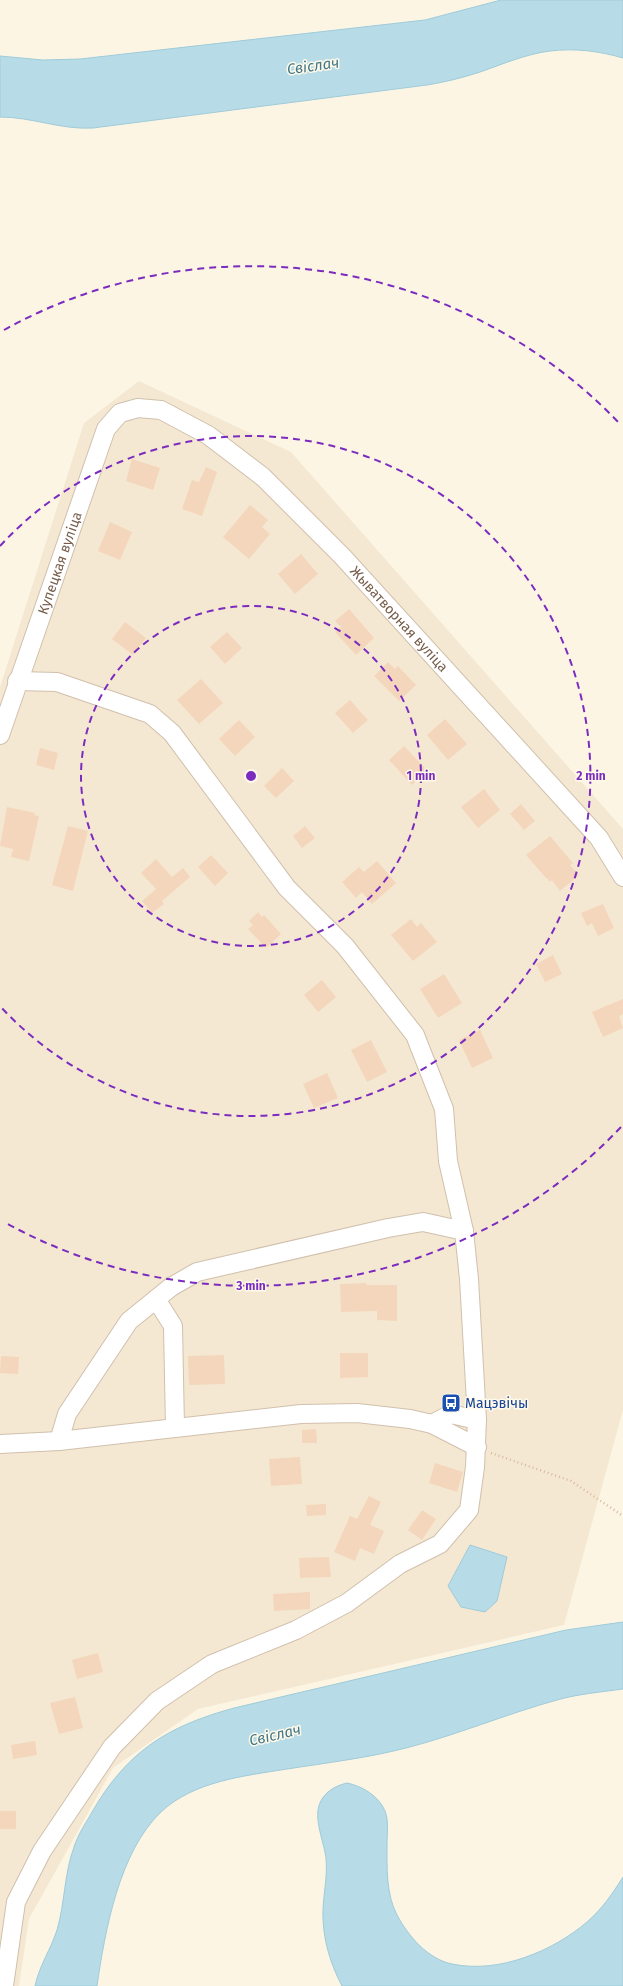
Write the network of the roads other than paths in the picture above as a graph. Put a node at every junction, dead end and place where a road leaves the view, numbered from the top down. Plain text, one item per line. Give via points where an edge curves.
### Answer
1 (138, 408) joint
2 (17, 682) junction
3 (0, 735) edge
4 (623, 877) edge
5 (464, 1230) junction
6 (156, 1299) junction
7 (477, 1420) junction
8 (432, 1424) junction
9 (175, 1428) junction
10 (59, 1441) junction
11 (0, 1444) edge
12 (477, 1448) junction
13 (4, 1986) edge

1 - 2 street, Купецкая вуліца via 120,413 106,429
1 - 4 street, Жыватворная вуліца via 161,410 208,435 262,477 342,556 599,838
2 - 3 street, Купецкая вуліца
2 - 5 street via 57,682 150,714 172,733 287,888 345,946 415,1035 444,1109 448,1161
5 - 6 street via 423,1222 388,1228 197,1272
5 - 7 street
6 - 9 street via 173,1326
6 - 10 street via 129,1321 67,1414
7 - 8 street via 451,1414
7 - 12 street
8 - 9 street via 410,1419 343,1413 301,1414
8 - 12 street
9 - 10 street
10 - 11 street
12 - 13 street via 468,1510 440,1544 400,1564 347,1602 296,1630 212,1664 157,1701 112,1748 42,1851 16,1902

